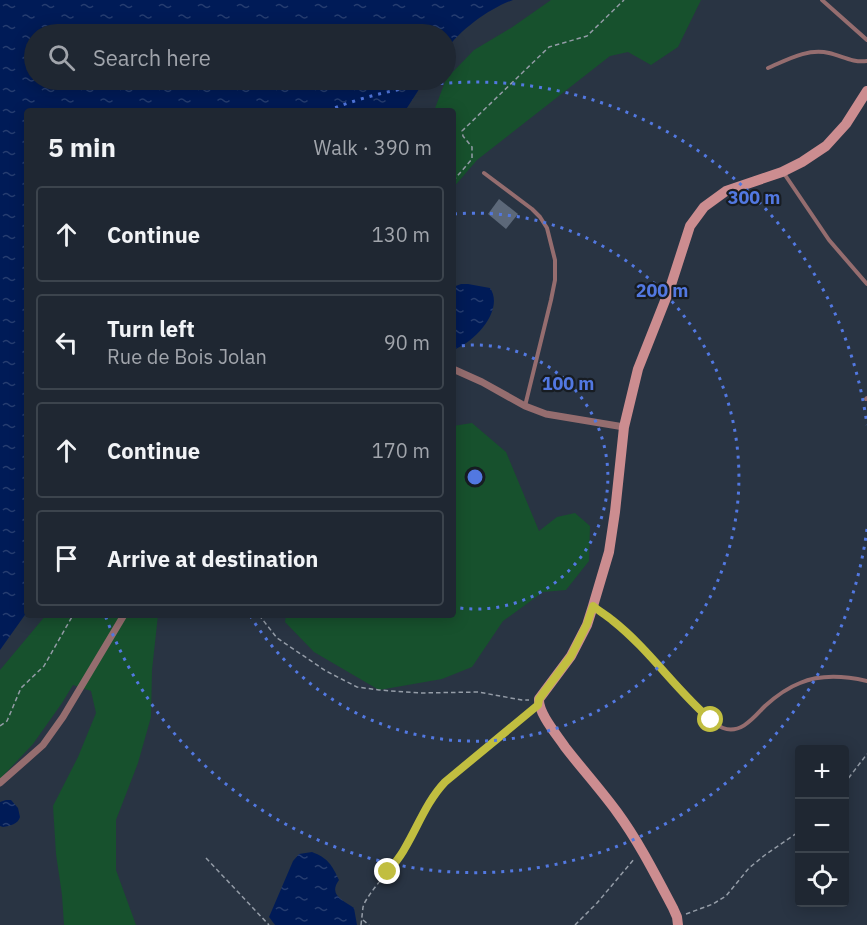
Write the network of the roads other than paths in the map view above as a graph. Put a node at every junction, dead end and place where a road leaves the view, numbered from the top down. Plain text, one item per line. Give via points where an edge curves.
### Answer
1 (822, 0) edge
2 (867, 40) edge
3 (867, 61) edge
4 (768, 68) dead end
5 (867, 91) edge
6 (782, 172) junction
7 (484, 173) dead end
8 (867, 284) edge
9 (456, 370) edge
10 (525, 406) junction
11 (624, 427) junction
12 (593, 606) junction
13 (122, 618) edge
14 (867, 681) edge
15 (0, 783) edge
16 (678, 921) edge

1 - 2 lane
3 - 4 lane via 812,52
5 - 6 street via 826,146
6 - 8 lane
6 - 11 street via 726,191 704,207 690,226 638,369
7 - 10 lane via 540,217 555,260 551,300
9 - 10 street
10 - 11 street via 546,414
11 - 12 street via 609,552
12 - 14 lane via 613,620 697,707 724,729 748,723 776,697 801,682 832,676
12 - 16 street via 571,656 539,702 541,712 632,834
13 - 15 street via 43,745

